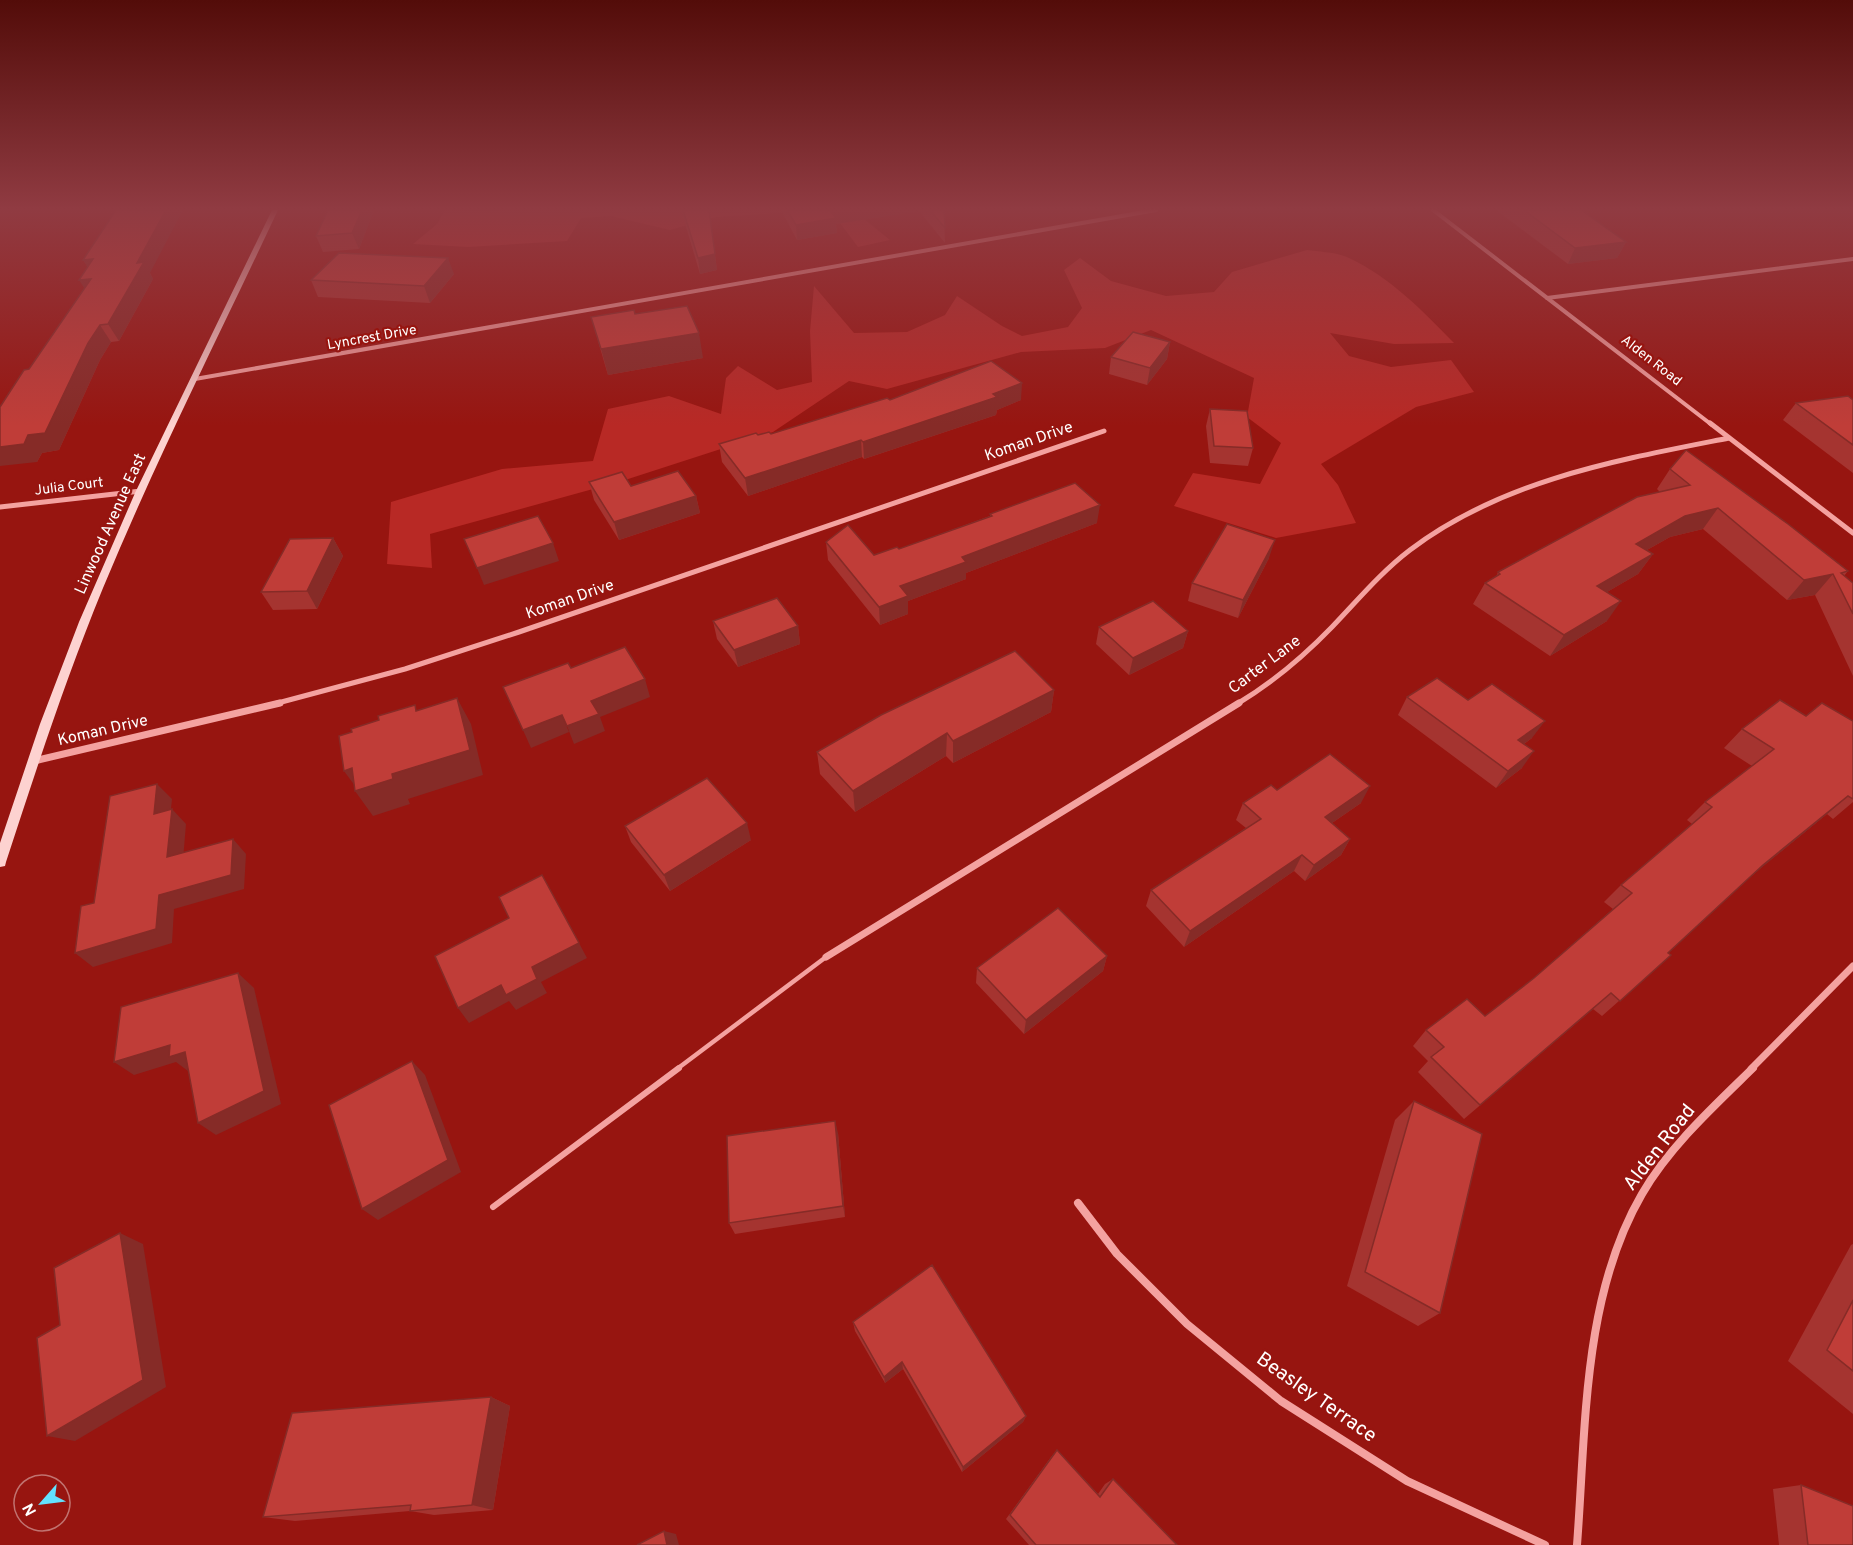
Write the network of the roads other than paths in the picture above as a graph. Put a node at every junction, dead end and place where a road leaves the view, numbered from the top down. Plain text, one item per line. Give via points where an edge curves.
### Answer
1 (241, 282) edge
2 (748, 282) edge
3 (1526, 282) edge
4 (1672, 282) edge
5 (1547, 298) junction
6 (195, 380) junction
7 (1104, 431) dead end
8 (1729, 438) junction
9 (141, 491) junction
10 (0, 507) edge
11 (1853, 534) edge
12 (33, 761) junction
13 (0, 862) edge
14 (826, 957) joint
15 (1853, 966) edge
16 (1078, 1203) dead end
17 (493, 1207) dead end
18 (1545, 1545) edge
19 (1578, 1545) edge

1 - 6 main road, Linwood Avenue East
2 - 6 street, Lyncrest Drive
3 - 5 street, Alden Road
4 - 5 street
5 - 8 street, Alden Road
6 - 9 main road, Linwood Avenue East
7 - 12 street, Koman Drive via 405,669
8 - 11 street, Alden Road
8 - 14 street, Carter Lane via 1544,480 1449,524 1410,550 1319,641 1260,690
9 - 10 street, Julia Court
9 - 12 main road, Linwood Avenue East via 80,633
12 - 13 main road, Linwood Avenue East
14 - 17 lane
15 - 19 street, Alden Road via 1686,1135 1642,1194 1612,1259 1593,1339
16 - 18 street, Beasley Terrace via 1117,1254 1186,1324 1281,1401 1407,1481

